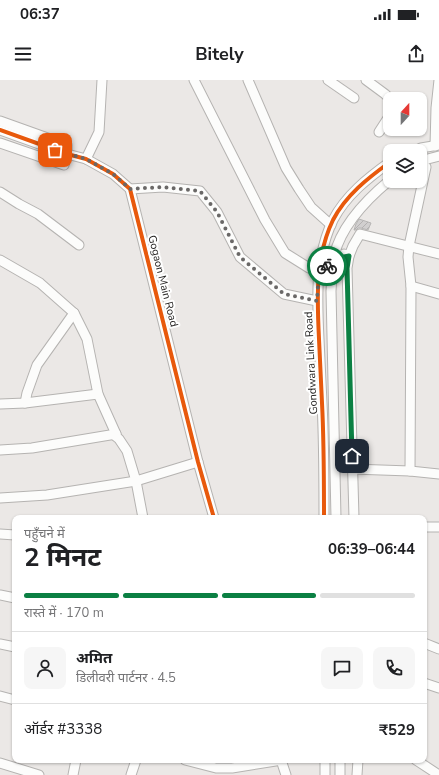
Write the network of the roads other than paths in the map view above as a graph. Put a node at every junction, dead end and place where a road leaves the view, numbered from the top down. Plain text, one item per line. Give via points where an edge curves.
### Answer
1 (102, 80) edge
2 (194, 80) edge
3 (248, 80) edge
4 (328, 80) edge
5 (366, 80) edge
6 (439, 80) edge
7 (383, 93) edge
8 (354, 98) dead end
9 (0, 121) edge
10 (383, 126) edge
11 (0, 130) edge
12 (379, 132) dead end
13 (0, 143) edge
14 (437, 145) edge
15 (427, 147) edge
16 (67, 154) junction
17 (439, 156) edge
18 (86, 159) junction
19 (427, 162) edge
20 (383, 167) edge
21 (383, 186) edge
22 (419, 188) edge
23 (130, 189) junction
24 (0, 192) edge
25 (331, 225) junction
26 (79, 245) dead end
27 (324, 246) junction
28 (409, 246) junction
29 (439, 254) edge
30 (335, 255) junction
31 (349, 256) junction
32 (0, 260) edge
33 (319, 269) junction
34 (411, 286) junction
35 (439, 294) edge
36 (317, 301) junction
37 (74, 313) junction
38 (98, 394) junction
39 (25, 403) junction
40 (0, 404) edge
41 (116, 434) junction
42 (0, 450) edge
43 (198, 462) junction
44 (352, 469) junction
45 (410, 471) junction
46 (439, 474) edge
47 (136, 481) junction
48 (0, 498) edge
49 (142, 515) edge
50 (213, 515) edge
51 (324, 515) edge
52 (336, 515) edge
53 (354, 515) edge
54 (427, 527) edge
55 (439, 527) edge
56 (0, 534) edge
57 (12, 535) edge
58 (0, 594) edge
59 (12, 597) edge
60 (0, 644) edge
61 (427, 644) edge
62 (12, 646) edge
63 (439, 649) edge
64 (427, 684) edge
65 (439, 688) edge
66 (0, 696) edge
67 (12, 699) edge
68 (0, 763) edge
69 (75, 763) edge
70 (135, 763) edge
71 (194, 763) edge
72 (263, 763) edge
73 (282, 763) edge
74 (325, 763) edge
75 (340, 763) edge
76 (358, 763) edge
77 (421, 763) edge
78 (215, 771) edge
79 (39, 775) edge
80 (72, 775) edge
81 (131, 775) edge
82 (286, 775) edge
83 (325, 775) edge
84 (340, 775) edge
85 (358, 775) edge
86 (439, 775) edge

1 - 18 street via 100,132
2 - 33 street via 265,220 285,253 309,268
3 - 25 street via 286,168 311,207
4 - 8 street
5 - 7 street
6 - 14 street via 436,108
9 - 16 street via 67,145
10 - 12 street
11 - 16 street
13 - 16 street via 64,165
14 - 15 street
16 - 18 street
17 - 19 street
18 - 23 street via 113,174
20 - 25 street, Gondwara Link Road via 365,180 348,198
21 - 30 street via 354,217 342,236
22 - 28 street
23 - 36 street via 163,187 200,191 217,212 240,257 284,294
23 - 43 street, Gogaon Main Road
24 - 26 street via 38,214
25 - 27 street, Gondwara Link Road
27 - 30 street
27 - 33 street, Gondwara Link Road
28 - 29 street
28 - 31 street via 360,234
28 - 34 street
30 - 31 street
30 - 33 street via 330,264
30 - 52 street, Gondwara Link Road via 331,291
31 - 44 street via 347,268
32 - 37 street via 40,283
33 - 36 street, Gondwara Link Road
34 - 35 street
34 - 45 street
36 - 51 street, Gondwara Link Road
37 - 38 street via 87,339
37 - 39 street via 37,365
38 - 39 street
38 - 41 street
39 - 40 street
41 - 42 street via 32,448
41 - 47 street via 114,435 127,451
43 - 47 street
43 - 50 street, Gogaon Main Road
44 - 45 street
44 - 53 street
45 - 46 street
47 - 48 street via 48,495
47 - 49 street
54 - 55 street
56 - 57 street
58 - 59 street
60 - 62 street
61 - 63 street
64 - 65 street
66 - 67 street
68 - 79 street
69 - 80 street
70 - 81 street
71 - 78 street
72 - 78 street
73 - 82 street
74 - 83 street
75 - 84 street
76 - 85 street
77 - 86 street

